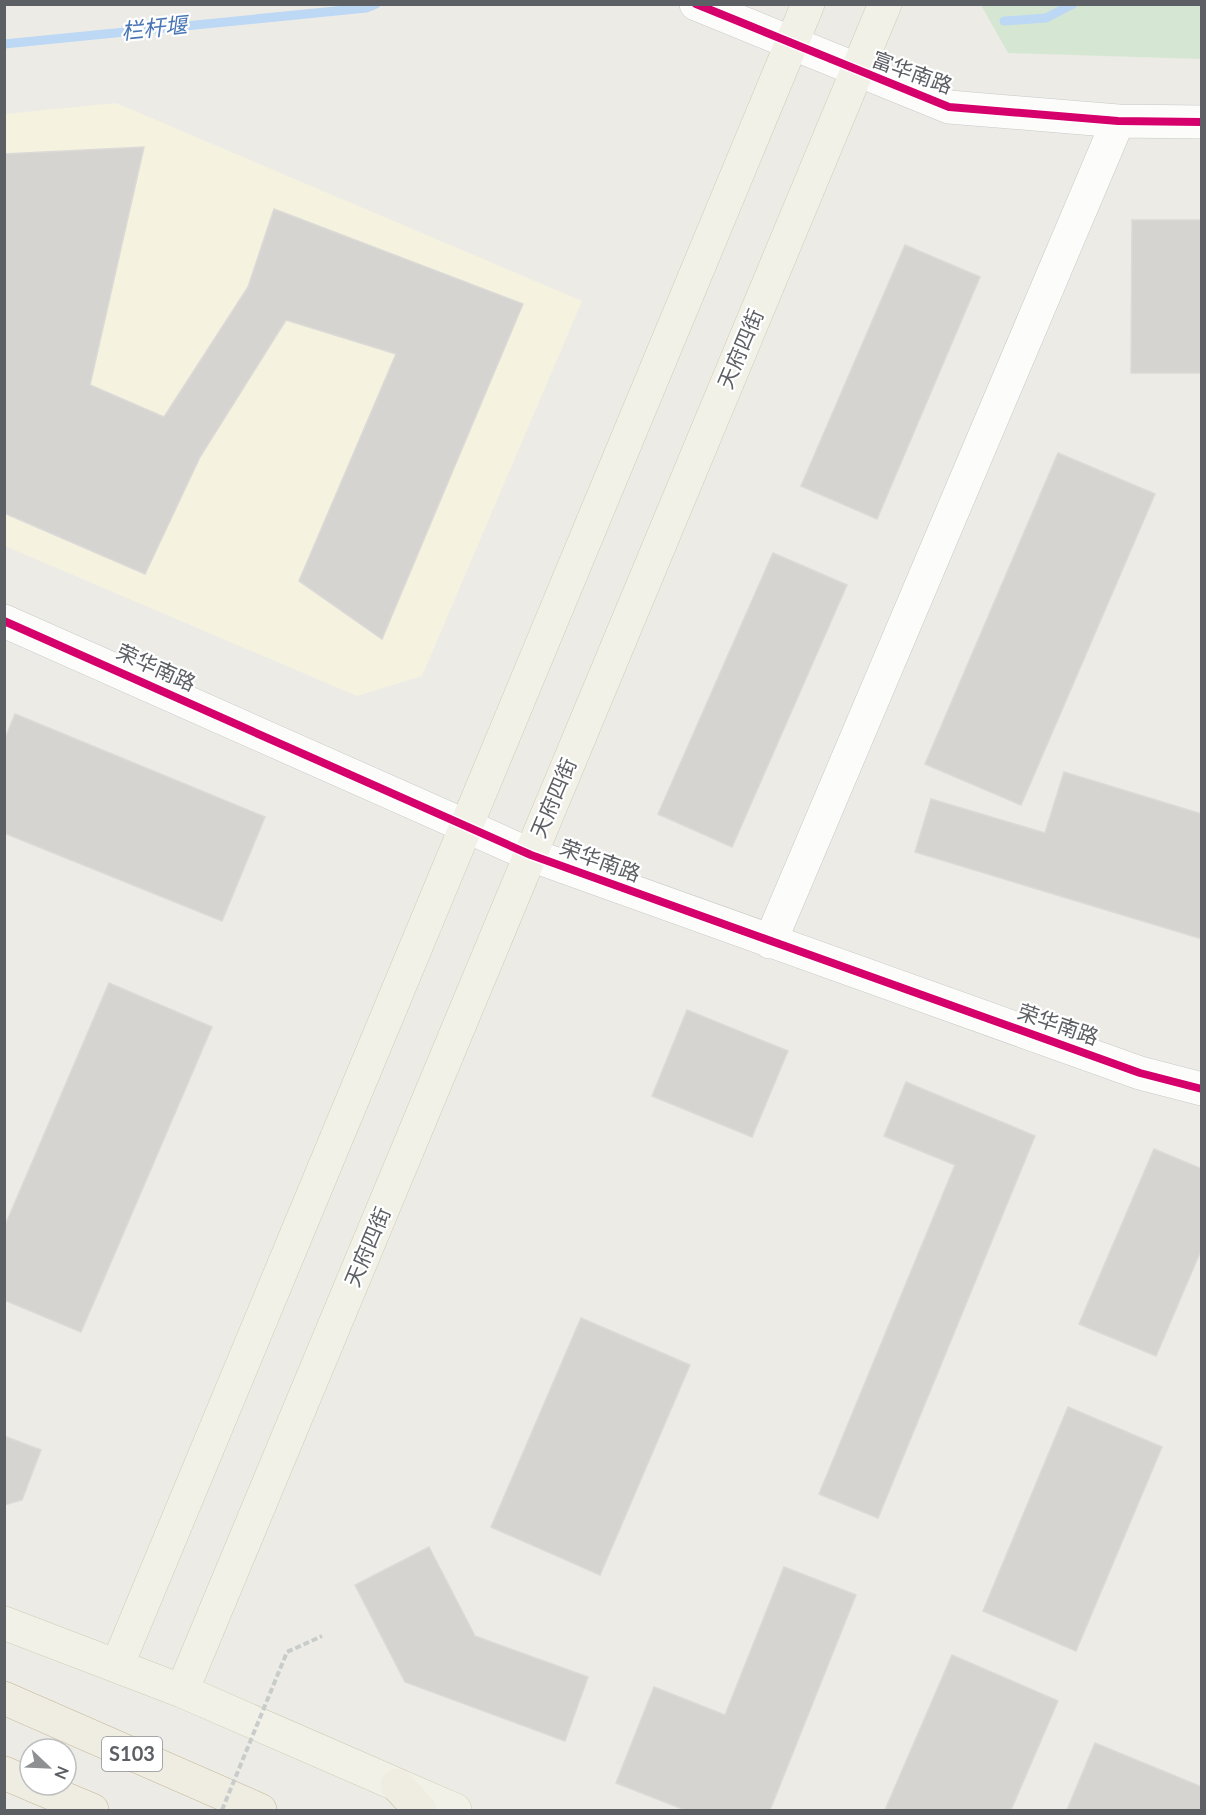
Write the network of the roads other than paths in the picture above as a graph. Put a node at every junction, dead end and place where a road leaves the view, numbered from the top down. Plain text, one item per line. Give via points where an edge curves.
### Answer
1 (696, 4) edge
2 (808, 4) edge
3 (885, 4) edge
4 (791, 45) junction
5 (856, 72) junction
6 (1118, 121) junction
7 (1202, 122) edge
8 (4, 621) edge
9 (466, 827) junction
10 (531, 855) junction
11 (770, 942) junction
12 (1202, 1089) edge
13 (4, 1623) edge
14 (117, 1666) junction
15 (182, 1691) junction
16 (4, 1698) edge
17 (4, 1773) edge
18 (18, 1779) edge
19 (397, 1785) junction
20 (60, 1797) edge
21 (92, 1810) edge
22 (260, 1810) edge
23 (420, 1810) edge
24 (455, 1810) edge

1 - 4 street, 富华南路
2 - 4 main road
3 - 5 main road, 天府四街
4 - 5 street, 富华南路
4 - 9 main road
5 - 6 street, 富华南路 via 949,107
5 - 10 main road, 天府四街
6 - 7 street, 富华南路
6 - 11 street
8 - 9 street, 荣华南路
9 - 10 street, 荣华南路
9 - 14 main road
10 - 11 street, 荣华南路
10 - 15 main road, 天府四街
11 - 12 street, 荣华南路 via 1140,1073
13 - 14 main road
14 - 15 main road
15 - 19 main road
16 - 22 highway, S103
17 - 18 highway
19 - 23 highway
19 - 24 main road
20 - 21 highway

